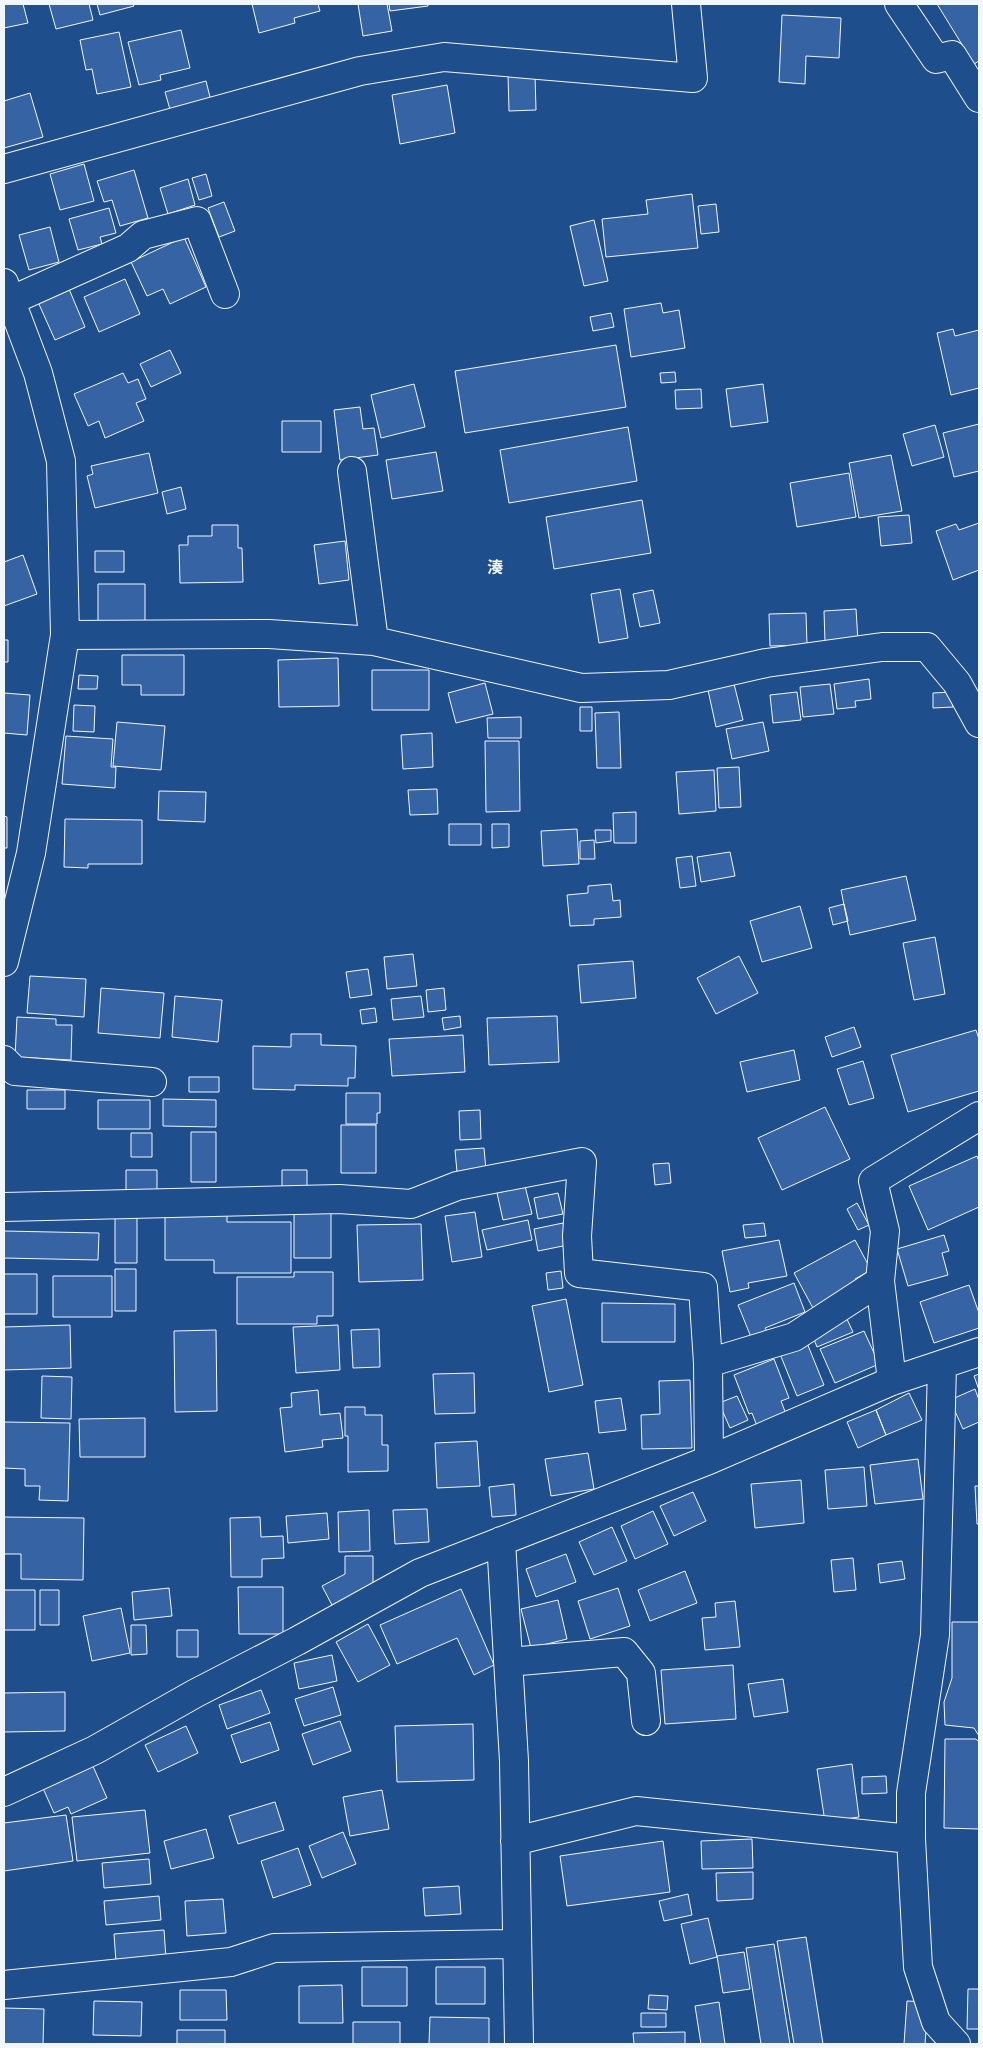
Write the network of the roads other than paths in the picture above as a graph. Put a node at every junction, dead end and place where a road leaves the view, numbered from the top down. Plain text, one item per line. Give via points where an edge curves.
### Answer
1 (686, 4) edge
2 (899, 4) edge
3 (979, 98) edge
4 (4, 169) edge
5 (7, 292) edge
6 (225, 294) dead end
7 (352, 471) dead end
8 (64, 635) junction
9 (374, 641) junction
10 (979, 723) edge
11 (4, 962) edge
12 (4, 1060) edge
13 (152, 1082) dead end
14 (979, 1116) edge
15 (4, 1206) edge
16 (880, 1281) junction
17 (979, 1352) edge
18 (708, 1363) junction
19 (942, 1366) junction
20 (892, 1382) junction
21 (709, 1460) junction
22 (501, 1541) junction
23 (508, 1662) junction
24 (646, 1721) dead end
25 (4, 1792) edge
26 (911, 1839) junction
27 (515, 1841) junction
28 (517, 1944) junction
29 (4, 1985) edge
30 (519, 2044) edge
31 (956, 2044) edge

1 - 4 street via 693,78 444,57 360,71
2 - 3 street via 936,59 952,55
5 - 6 street via 128,248 143,235 197,221
5 - 8 street via 38,373 61,461
7 - 9 street
8 - 9 street via 269,634
8 - 11 street via 31,853
9 - 10 street via 582,688 669,685 766,663 882,647 927,647 957,683
12 - 13 street via 15,1071
14 - 16 street via 873,1181 885,1231
15 - 18 street via 339,1199 411,1204 457,1186 582,1162 577,1236 579,1274 703,1287
16 - 18 street via 794,1337
16 - 20 street
17 - 19 street
18 - 21 street
19 - 20 street
19 - 26 street via 935,1635 911,1793
20 - 21 street
21 - 22 street
22 - 23 street
22 - 25 street via 420,1573 95,1750
23 - 24 street via 624,1652 642,1673
23 - 27 street
26 - 27 street via 636,1811
26 - 31 street via 918,1967 936,2022
27 - 28 street
28 - 29 street via 274,1948 231,1962
28 - 30 street

